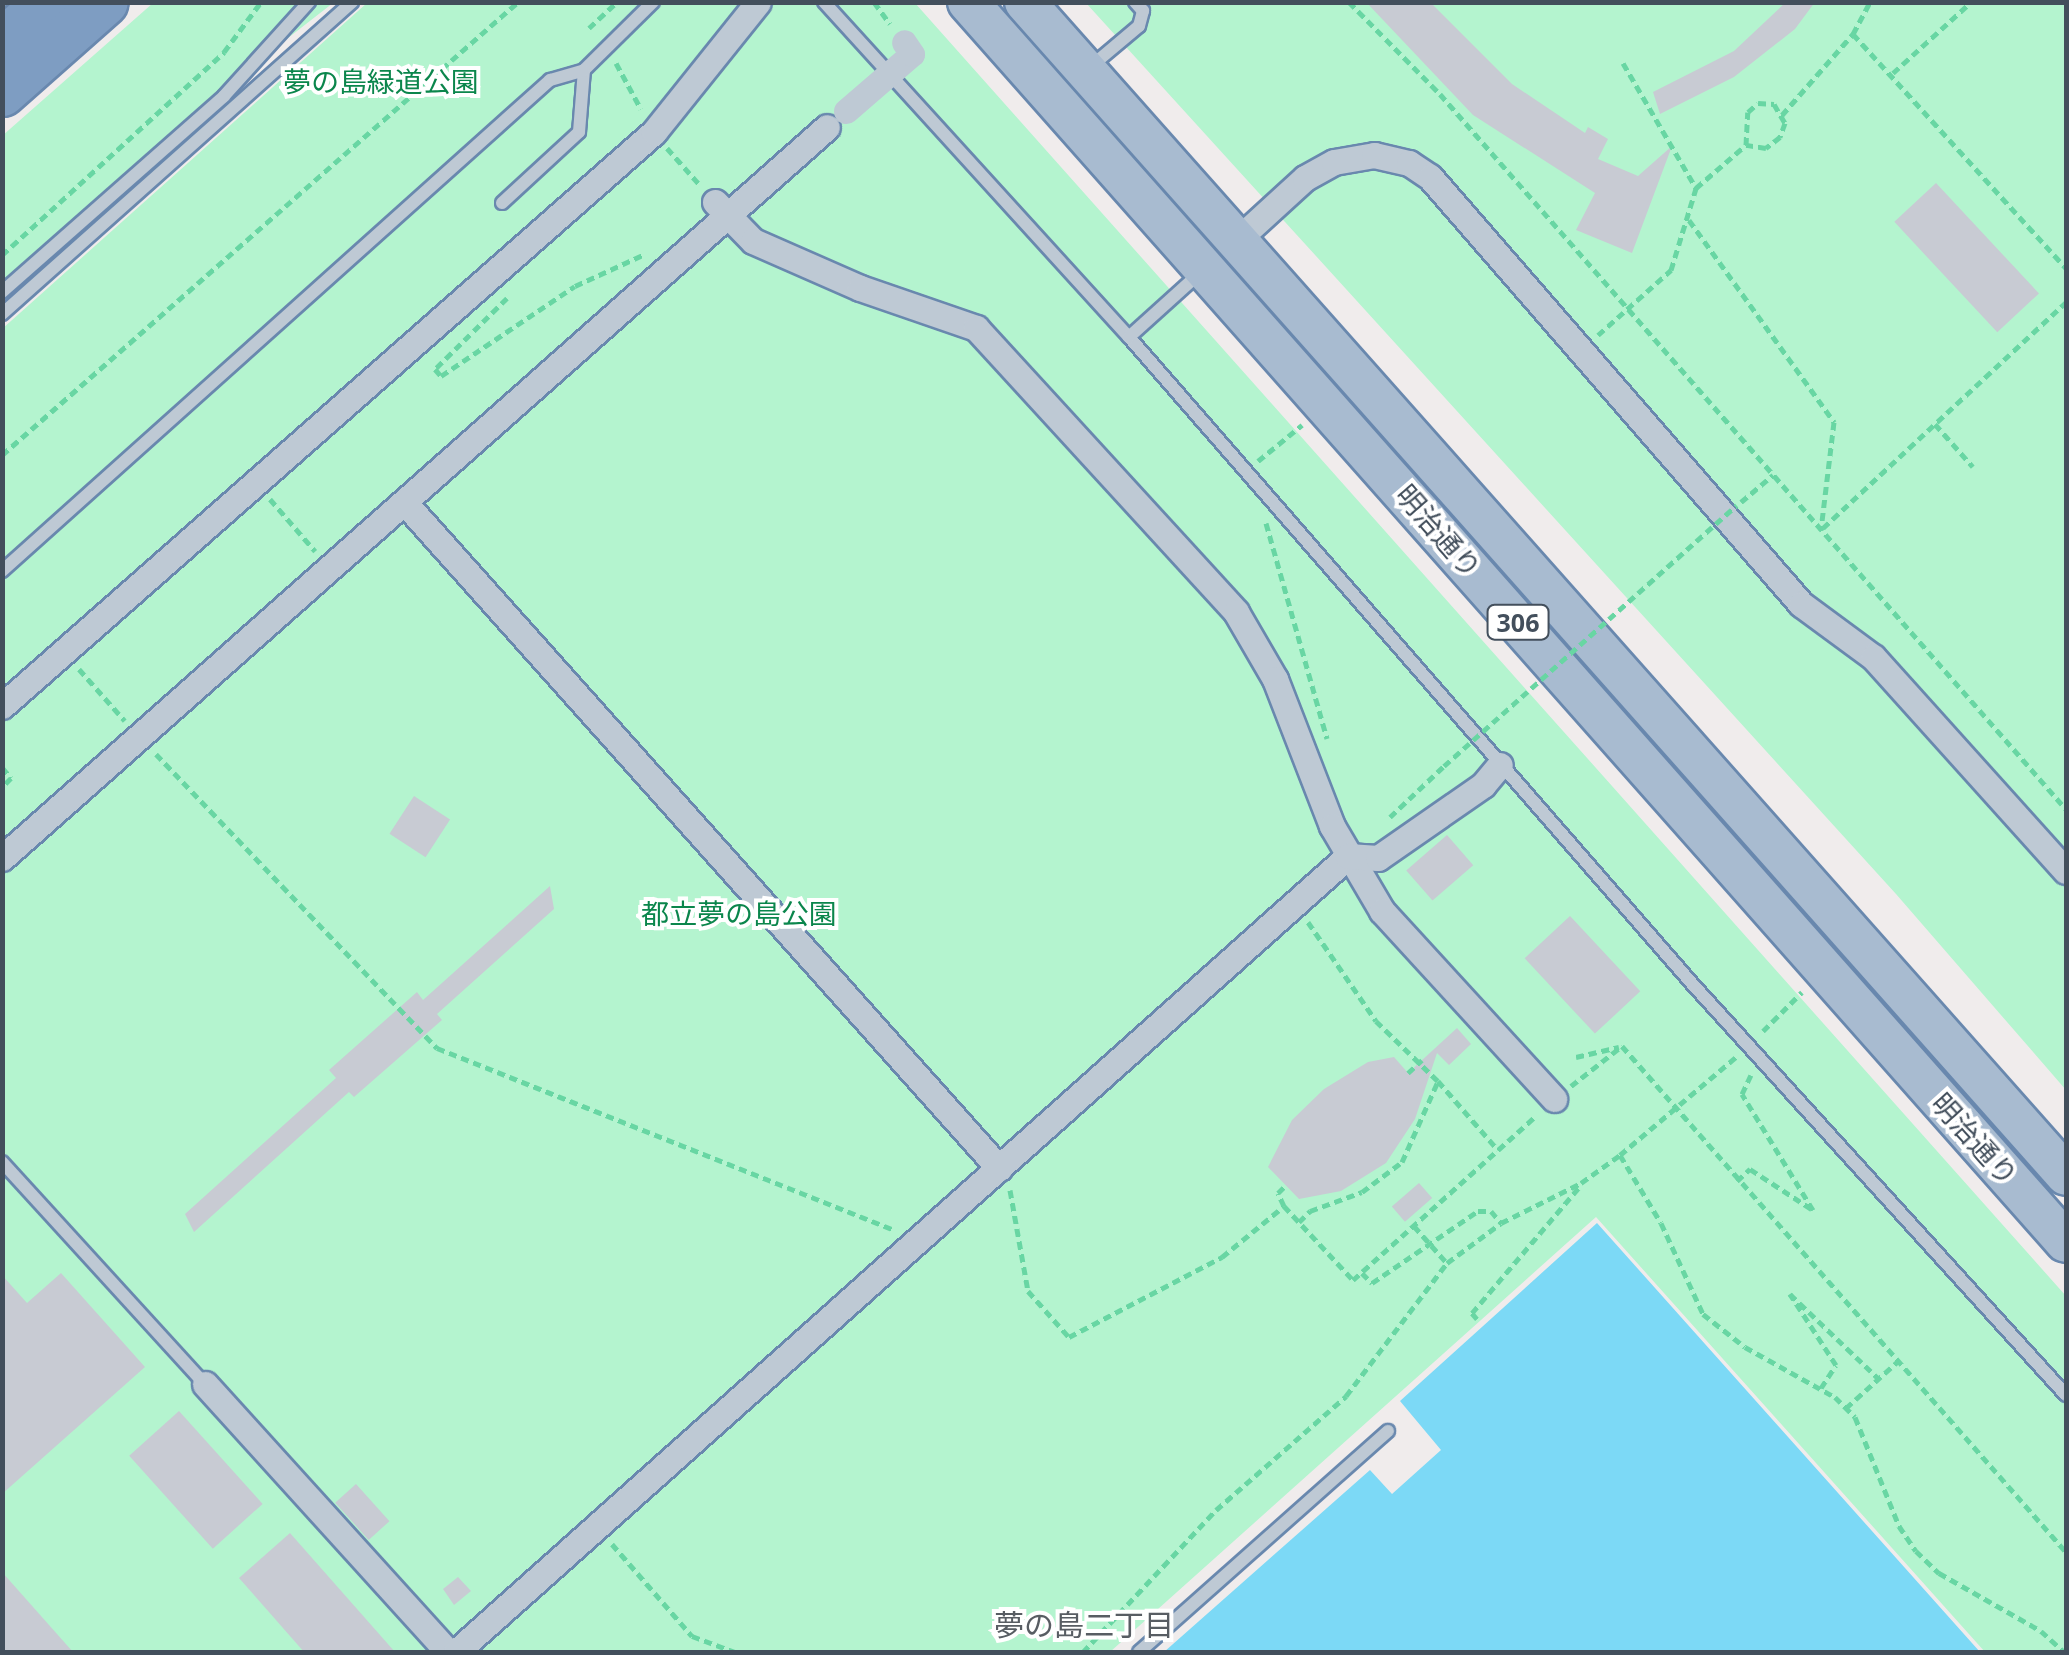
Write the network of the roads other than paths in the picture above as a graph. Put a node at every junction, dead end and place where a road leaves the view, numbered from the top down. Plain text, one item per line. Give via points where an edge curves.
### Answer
1 (46, 2) edge
2 (105, 2) edge
3 (309, 2) edge
4 (352, 2) edge
5 (653, 2) edge
6 (758, 2) edge
7 (824, 2) edge
8 (968, 2) edge
9 (1025, 2) edge
10 (1135, 2) edge
11 (2, 41) edge
12 (904, 42) dead end
13 (584, 70) junction
14 (1085, 71) junction
15 (2, 93) edge
16 (502, 203) dead end
17 (720, 209) junction
18 (1222, 254) junction
19 (2, 292) edge
20 (2, 314) edge
21 (1129, 337) junction
22 (405, 503) junction
23 (2, 571) edge
24 (2, 706) edge
25 (1500, 765) junction
26 (1348, 856) junction
27 (2, 858) edge
28 (2066, 871) edge
29 (1554, 1100) road end
30 (2, 1162) edge
31 (1002, 1165) junction
32 (2066, 1174) edge
33 (2066, 1242) edge
34 (205, 1384) joint
35 (2066, 1395) edge
36 (1388, 1431) dead end
37 (452, 1652) edge
38 (1139, 1652) edge

1 - 11 highway
2 - 15 highway
3 - 19 lane via 224,96
4 - 20 lane
5 - 13 lane
6 - 24 street via 658,137
7 - 21 lane
8 - 18 main road, 明治通り / 306
9 - 14 main road, 明治通り / 306
10 - 14 lane via 1143,10 1139,26
12 - 17 street, bridge via 912,54
13 - 16 lane via 579,132
13 - 23 lane via 550,80
14 - 18 main road, 明治通り / 306
17 - 22 street via 678,258
17 - 26 street via 753,241 976,328 1247,628
18 - 21 lane
18 - 28 street via 1304,178 1334,162 1374,155 1408,163 1455,201 1801,604 1873,657
18 - 32 main road, 明治通り / 306
18 - 33 main road, 明治通り / 306
21 - 25 lane
22 - 27 street
22 - 31 street
25 - 26 street via 1483,785 1378,858
25 - 35 lane
26 - 29 street via 1382,911
26 - 31 street
30 - 34 lane
31 - 37 street
34 - 37 street
36 - 38 lane

